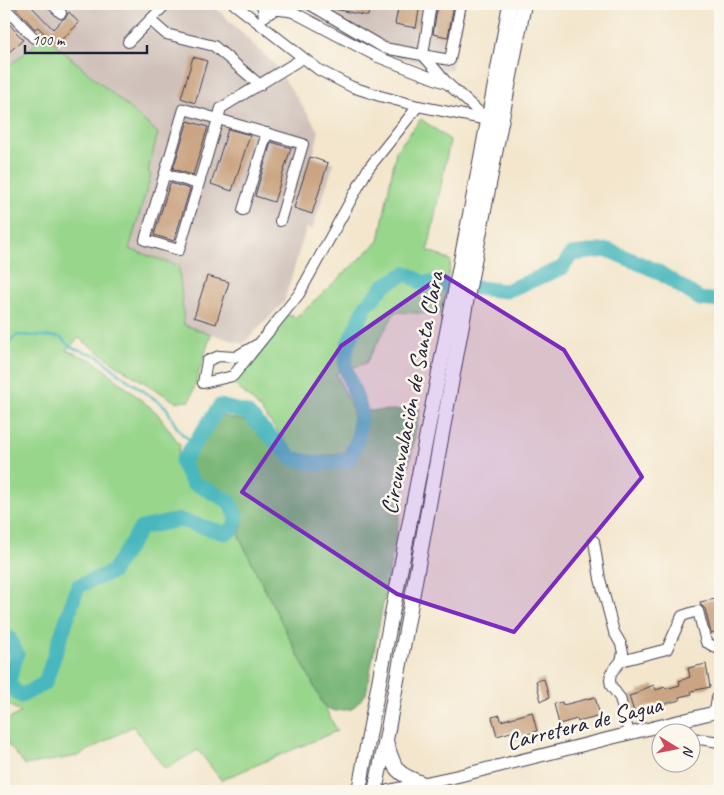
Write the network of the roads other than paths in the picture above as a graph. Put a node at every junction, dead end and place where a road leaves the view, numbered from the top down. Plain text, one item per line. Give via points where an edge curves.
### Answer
1 (52, 4) edge
2 (166, 4) edge
3 (234, 4) edge
4 (262, 4) edge
5 (267, 4) edge
6 (310, 4) edge
7 (432, 4) edge
8 (461, 4) edge
9 (510, 4) edge
10 (524, 4) edge
11 (4, 7) edge
12 (61, 13) dead end
13 (150, 20) junction
14 (264, 22) junction
15 (34, 38) dead end
16 (128, 42) dead end
17 (423, 55) junction
18 (303, 58) junction
19 (260, 84) junction
20 (448, 84) junction
21 (418, 106) junction
22 (218, 119) junction
23 (495, 122) junction
24 (267, 133) junction
25 (165, 174) junction
26 (198, 184) junction
27 (244, 210) dead end
28 (280, 221) dead end
29 (458, 308) junction
30 (258, 344) junction
31 (594, 541) dead end
32 (720, 650) edge
33 (621, 661) junction
34 (720, 694) edge
35 (717, 712) edge
36 (635, 732) junction
37 (652, 733) edge
38 (702, 739) edge
39 (386, 740) junction
40 (720, 742) edge
41 (420, 788) edge
42 (358, 789) edge
43 (375, 791) edge
44 (388, 791) edge

1 - 12 street
2 - 13 street
3 - 14 street
4 - 14 street
5 - 14 street
6 - 17 street via 384,48
7 - 17 street
8 - 17 street via 450,60
9 - 23 highway, Circunvalación de Santa Clara
10 - 23 highway, Circunvalación de Santa Clara
11 - 15 street
13 - 16 street
13 - 19 street via 166,34 214,46
14 - 18 street
14 - 20 street via 271,12 279,9 292,12 378,57
17 - 20 street
18 - 19 street
18 - 21 street via 352,87
19 - 22 street via 221,108
20 - 23 street
21 - 23 street
21 - 30 street via 368,169 299,294
22 - 24 street
22 - 25 street via 184,109
22 - 26 street
23 - 29 highway, Circunvalación de Santa Clara
24 - 27 street
24 - 28 street via 303,144
25 - 26 street
25 - 26 street via 145,240 179,250
29 - 39 highway, Circunvalación de Santa Clara
29 - 42 highway, Circunvalación de Santa Clara
30 - 30 street via 233,376 203,383 207,361 219,356 235,357
31 - 33 street via 614,632 622,644
32 - 33 street via 706,642 696,612 682,616 667,649
33 - 36 street via 611,673 611,686
34 - 35 street
35 - 36 main road, Carretera de Sagua
36 - 37 street
36 - 41 main road, Carretera de Sagua
38 - 40 street
39 - 41 highway via 394,765
39 - 43 highway, Circunvalación de Santa Clara
41 - 44 main road, Carretera de Sagua

